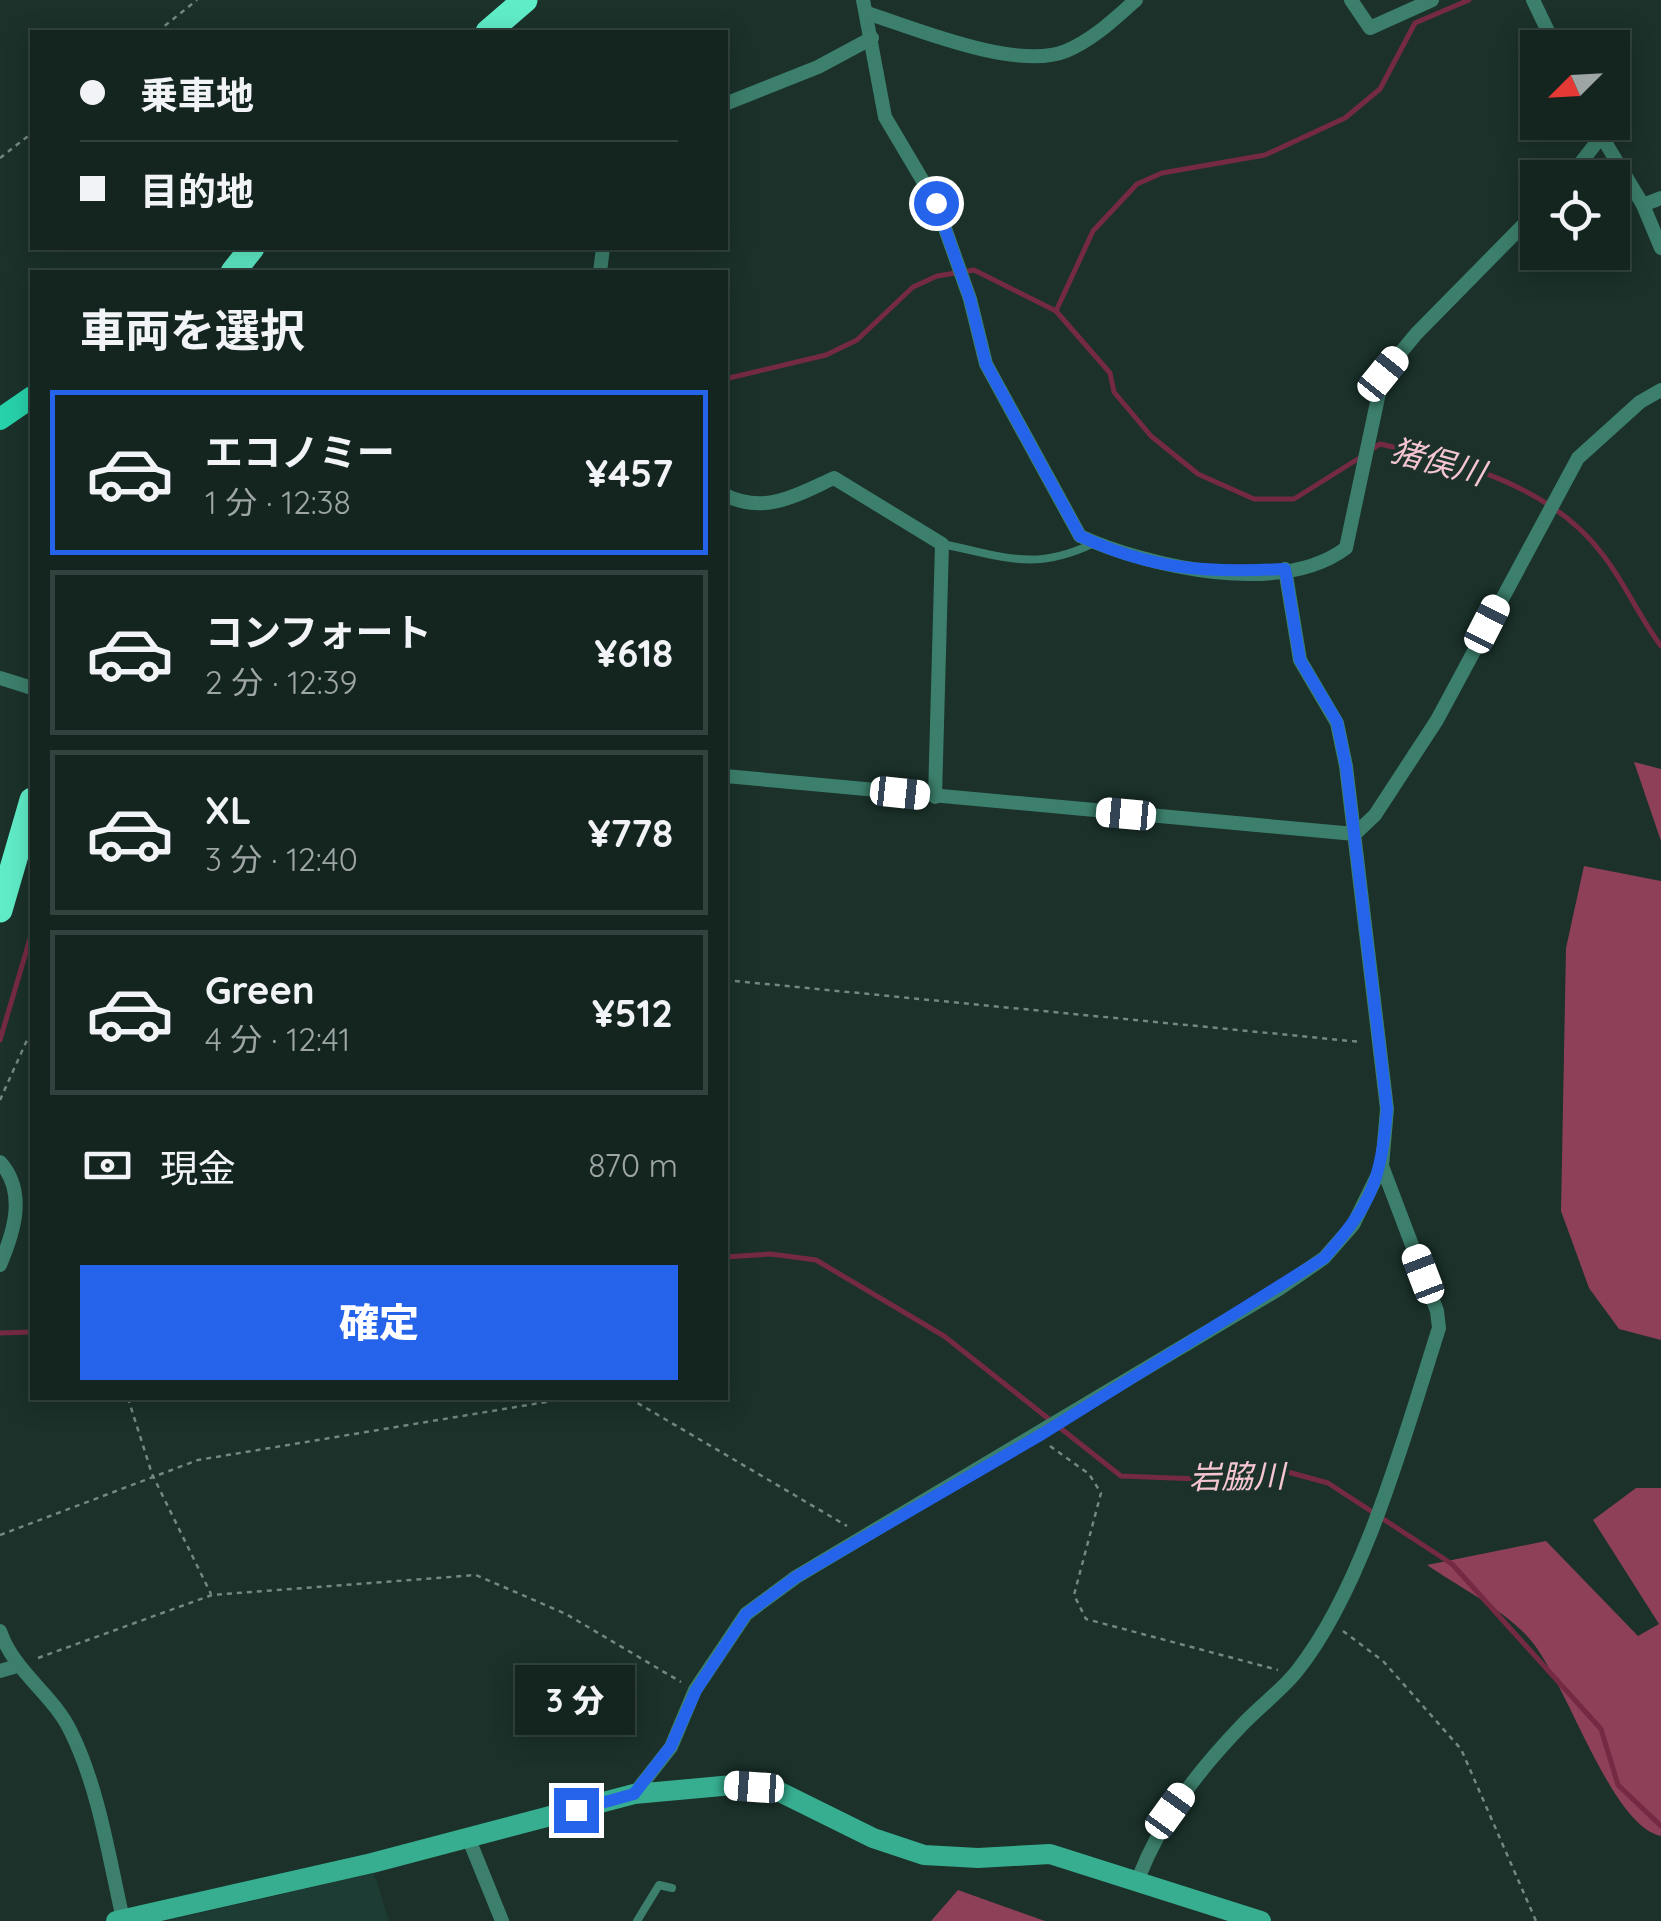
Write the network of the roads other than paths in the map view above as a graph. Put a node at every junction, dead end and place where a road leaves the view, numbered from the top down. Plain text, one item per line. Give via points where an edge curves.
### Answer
1 (525, 0) edge
2 (1136, 0) edge
3 (1351, 0) edge
4 (1432, 0) edge
5 (1533, 0) edge
6 (865, 7) edge
7 (490, 30) edge
8 (1547, 30) edge
9 (872, 38) junction
10 (728, 103) edge
11 (1601, 140) edge
12 (1661, 198) edge
13 (1643, 205) junction
14 (1520, 228) edge
15 (1661, 248) edge
16 (1661, 390) edge
17 (30, 399) edge
18 (0, 419) edge
19 (728, 496) edge
20 (1095, 542) junction
21 (942, 544) junction
22 (1285, 569) junction
23 (0, 678) edge
24 (30, 687) edge
25 (728, 776) edge
26 (935, 797) junction
27 (30, 807) edge
28 (1355, 834) junction
29 (0, 910) edge
30 (0, 1162) edge
31 (1382, 1166) junction
32 (0, 1265) edge
33 (0, 1632) edge
34 (17, 1666) junction
35 (0, 1672) edge
36 (634, 1794) junction
37 (468, 1837) junction
38 (1138, 1880) junction
39 (672, 1888) dead end
40 (120, 1920) edge
41 (502, 1921) edge
42 (637, 1921) edge
43 (1261, 1921) edge

1 - 7 highway
2 - 6 street via 1064,53 1032,55 976,47
3 - 4 street via 1370,28
5 - 8 street
6 - 9 street
9 - 10 street
9 - 20 street via 886,116 936,203 986,364 1080,536
11 - 13 street
12 - 13 street
13 - 15 street
14 - 22 street via 1383,374 1346,548
16 - 28 street via 1578,458 1437,720 1375,815
17 - 18 main road
19 - 21 street via 746,505 782,502 834,478
20 - 21 lane via 1036,562
20 - 22 street via 1158,565 1209,573
21 - 26 street
22 - 28 street via 1300,660 1337,722
23 - 24 street
25 - 26 street
26 - 28 street
27 - 29 highway
28 - 31 street via 1387,1109
30 - 32 street via 17,1201
31 - 36 street via 1362,1210 1324,1258 796,1577 746,1614 696,1690 671,1746
31 - 38 street via 1439,1328 1385,1492 1330,1621 1294,1674 1182,1793 1158,1828
33 - 34 street
34 - 35 street
34 - 40 street via 51,1698 71,1730 104,1837
36 - 37 street
36 - 38 street via 754,1787 780,1792 872,1838 924,1855 1050,1854
37 - 40 street
37 - 41 street
38 - 43 street
39 - 42 lane via 659,1885

